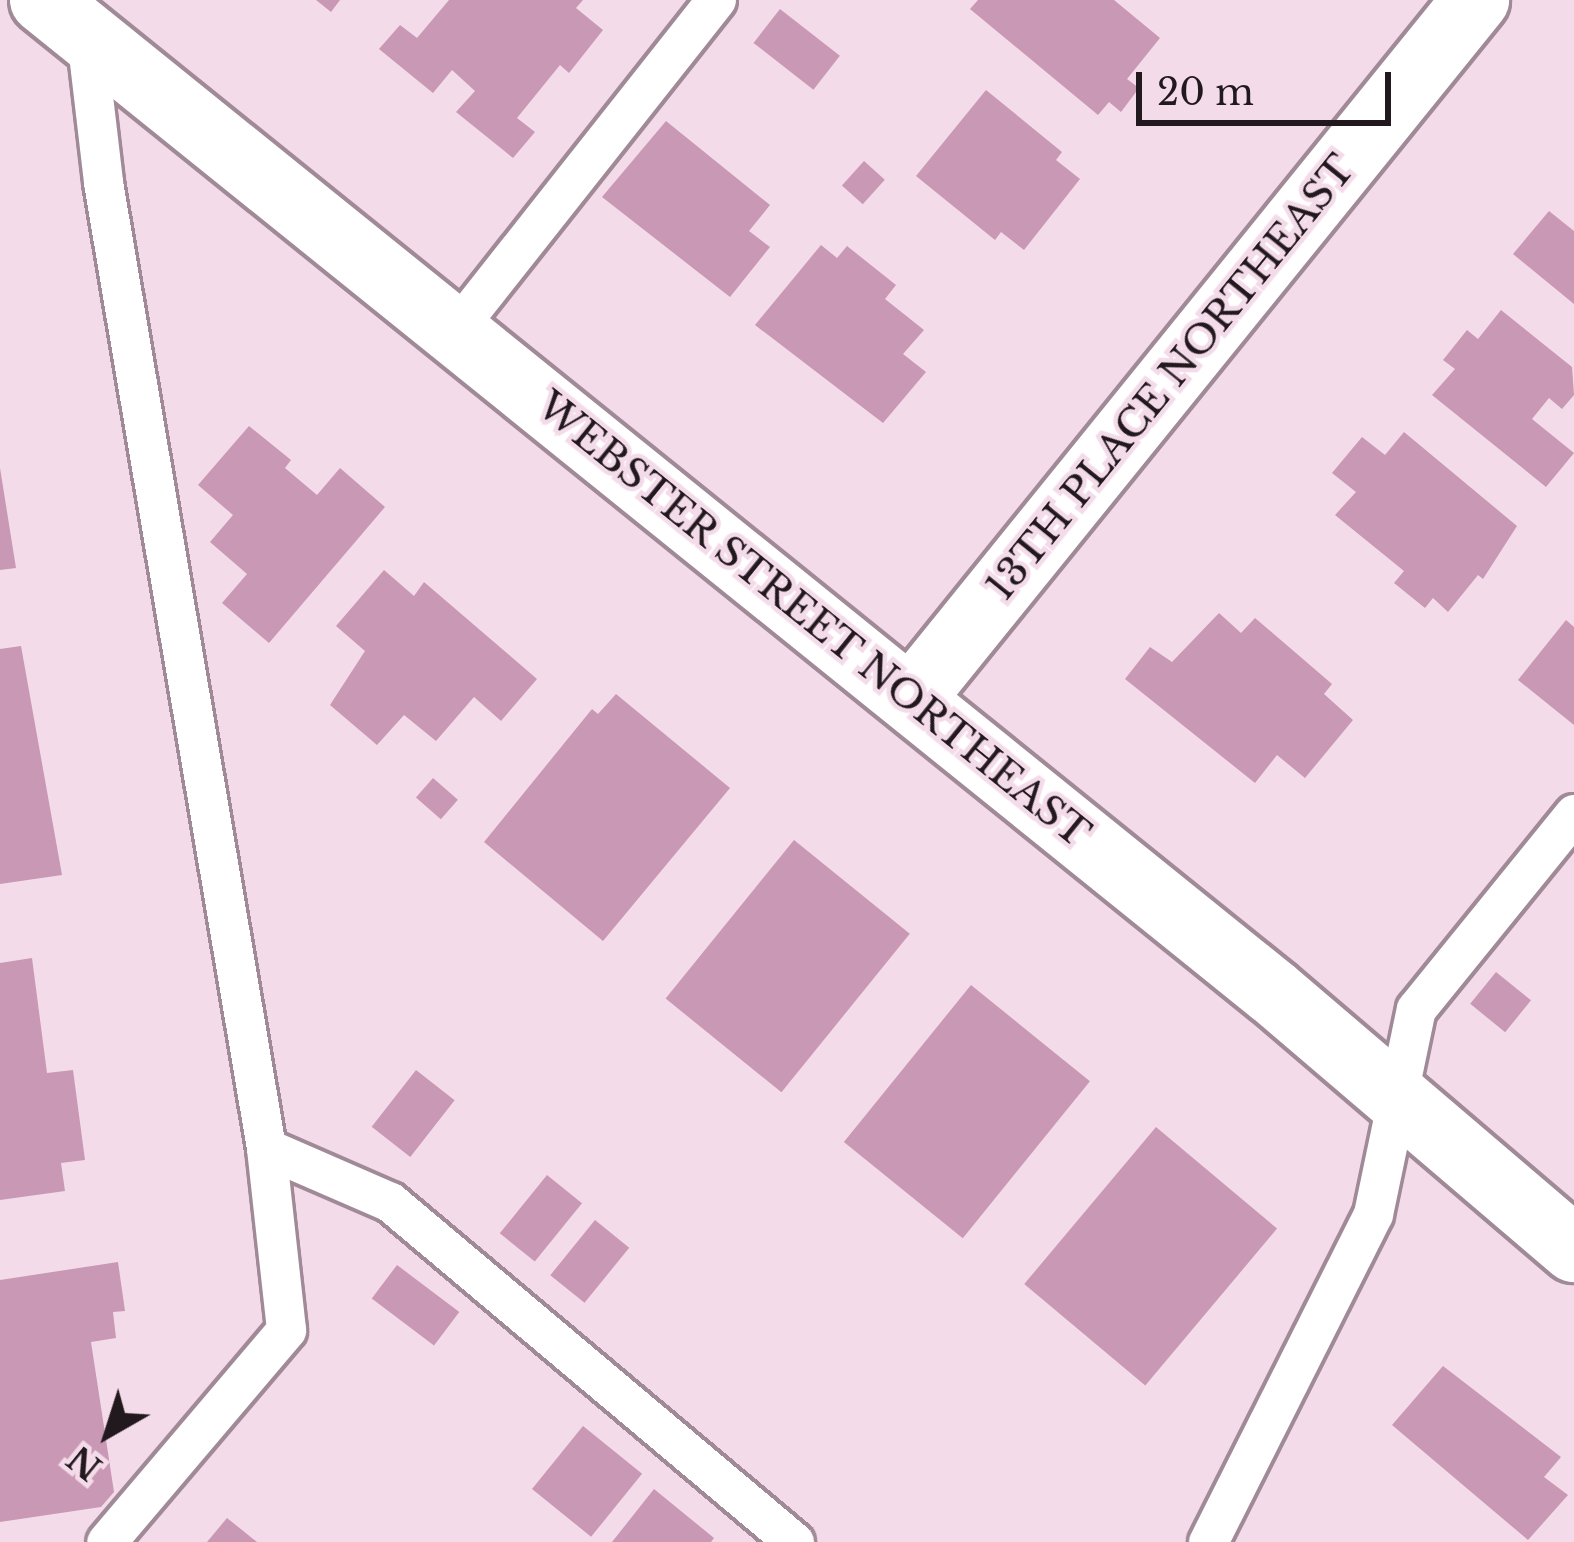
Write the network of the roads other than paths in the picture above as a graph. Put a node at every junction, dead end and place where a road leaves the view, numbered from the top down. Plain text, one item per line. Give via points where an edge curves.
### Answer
1 (716, 0) edge
2 (1476, 0) edge
3 (72, 11) edge
4 (455, 330) junction
5 (911, 699) junction
6 (1574, 814) edge
7 (1397, 1100) junction
8 (266, 1148) junction
9 (1574, 1249) edge
10 (106, 1542) edge
11 (794, 1542) edge
12 (1208, 1542) edge

1 - 4 lane
2 - 5 street, 13TH PLACE NORTHEAST
3 - 4 street, WEBSTER STREET NORTHEAST
3 - 8 lane
4 - 5 street, WEBSTER STREET NORTHEAST
5 - 7 street, WEBSTER STREET NORTHEAST
6 - 7 lane via 1415,1009
7 - 9 street, WEBSTER STREET NORTHEAST
7 - 12 lane via 1373,1214
8 - 10 lane via 286,1330
8 - 11 lane via 390,1202

